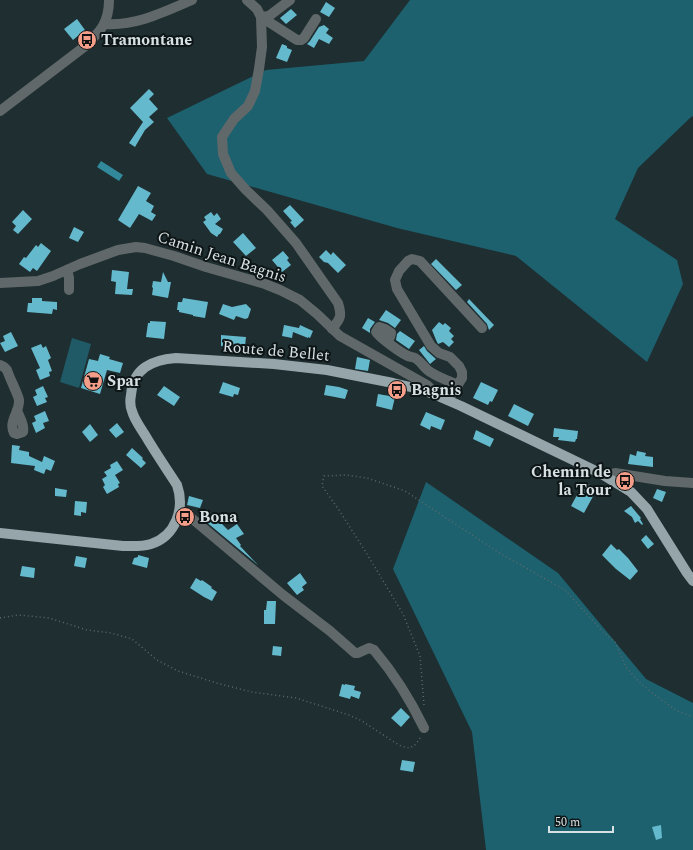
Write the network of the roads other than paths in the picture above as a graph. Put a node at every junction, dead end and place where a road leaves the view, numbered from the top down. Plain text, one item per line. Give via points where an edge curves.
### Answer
1 (109, 0) edge
2 (192, 0) edge
3 (247, 0) edge
4 (290, 0) edge
5 (261, 17) junction
6 (316, 19) dead end
7 (105, 24) junction
8 (0, 111) edge
9 (67, 270) junction
10 (0, 284) edge
11 (69, 290) dead end
12 (482, 328) dead end
13 (332, 329) junction
14 (387, 342) dead end
15 (0, 365) edge
16 (458, 385) junction
17 (431, 393) junction
18 (448, 400) junction
19 (17, 410) dead end
20 (610, 478) junction
21 (693, 483) edge
22 (180, 511) junction
23 (0, 533) edge
24 (693, 581) edge
25 (424, 728) road end

1 - 7 street
2 - 7 street via 150,17
3 - 5 street
4 - 5 street via 269,16
5 - 6 street via 297,40 304,38
5 - 13 street via 262,47 255,91 248,106 222,137 223,154 231,173 296,243 338,303 341,313 339,321
7 - 8 street via 84,47
9 - 10 street, Camin Jean Bagnis via 38,281
9 - 11 street
9 - 13 street, Camin Jean Bagnis via 118,250 146,248 280,290 300,300
12 - 16 street via 420,261 412,259 399,271 395,280 397,289 431,346 459,366 462,378
13 - 17 street, Camin Jean Bagnis via 427,385
14 - 16 street via 402,353 415,358 431,373
15 - 19 street via 7,370 18,397
16 - 18 street
17 - 18 main road, Route de Bellet
17 - 22 main road, Route de Bellet via 385,381 294,365 176,358 162,359 150,364 140,372 133,384 131,410 177,485
18 - 20 main road, Route de Bellet
20 - 21 street via 615,473
20 - 24 main road, Route de Bellet via 643,504
22 - 23 main road via 166,535 157,542 144,546
22 - 25 street via 355,653 369,648 374,650 398,682

